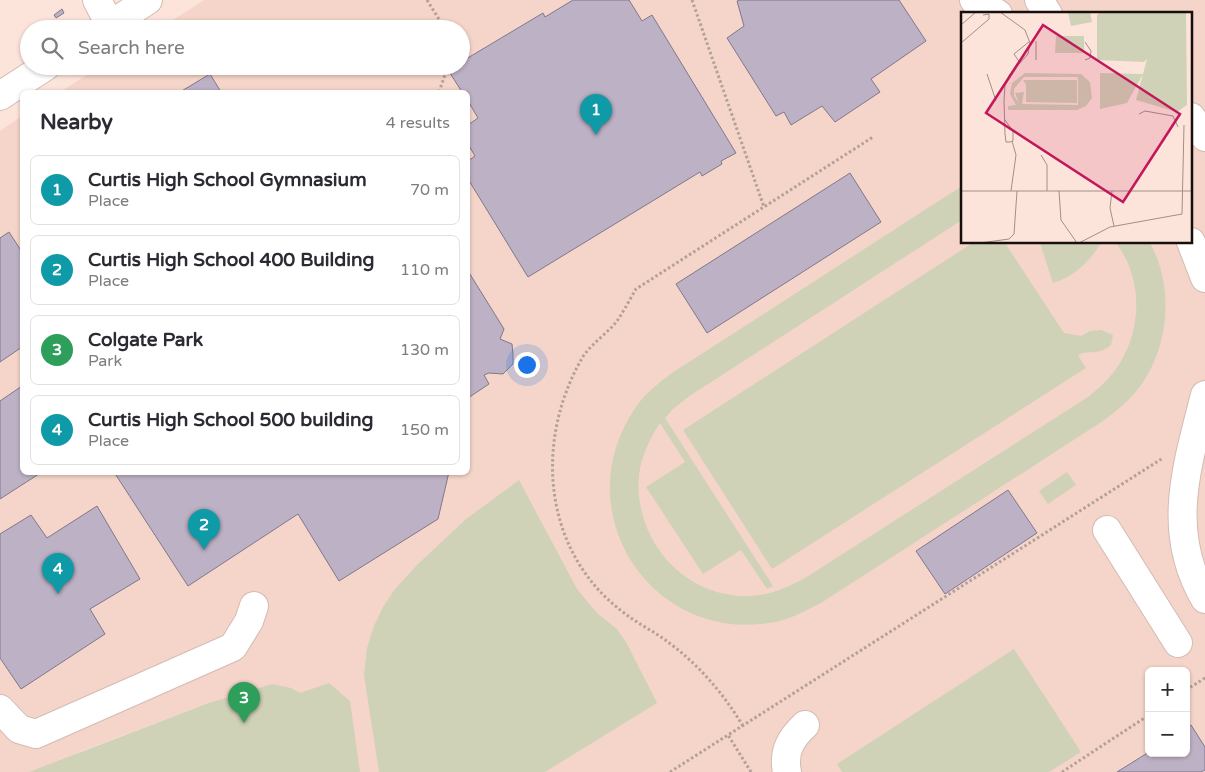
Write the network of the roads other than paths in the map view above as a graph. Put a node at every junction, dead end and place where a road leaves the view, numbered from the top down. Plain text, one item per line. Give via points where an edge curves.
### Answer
1 (97, 0) edge
2 (148, 0) edge
3 (974, 0) edge
4 (1039, 0) edge
5 (995, 12) edge
6 (1047, 12) edge
7 (104, 20) edge
8 (118, 20) edge
9 (32, 75) edge
10 (0, 96) edge
11 (1192, 119) edge
12 (1205, 137) edge
13 (1192, 244) edge
14 (1205, 278) edge
15 (1205, 395) edge
16 (1197, 445) edge
17 (1107, 530) dead end
18 (1205, 600) edge
19 (254, 606) dead end
20 (1178, 643) dead end
21 (0, 709) edge
22 (805, 725) dead end
23 (787, 772) edge

1 - 7 street
2 - 8 street
3 - 5 street
4 - 6 street
9 - 10 street
11 - 12 street
13 - 14 street
15 - 16 street
16 - 18 street via 1184,488 1182,533 1190,567
17 - 20 street
19 - 21 street via 233,647 36,734 19,729
22 - 23 street via 789,742 785,756

